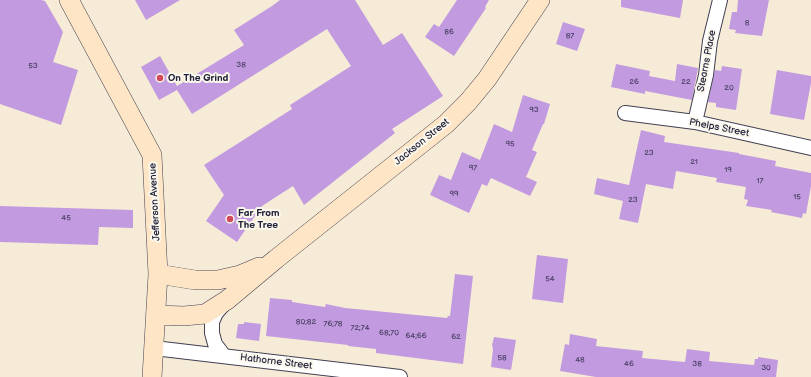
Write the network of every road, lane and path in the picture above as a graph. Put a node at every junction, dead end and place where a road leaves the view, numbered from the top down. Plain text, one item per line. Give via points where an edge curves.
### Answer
1 (69, 0) edge
2 (540, 0) edge
3 (720, 0) edge
4 (625, 113) dead end
5 (695, 122) junction
6 (811, 148) edge
7 (276, 259) junction
8 (158, 274) junction
9 (227, 300) junction
10 (156, 315) junction
11 (154, 348) junction
12 (224, 356) junction
13 (152, 377) edge
14 (400, 377) edge

1 - 8 main road, Jefferson Avenue via 152,155
2 - 7 main road, Jackson Street via 487,79 451,119
3 - 5 street, Stearns Place
4 - 5 street, Phelps Street
5 - 6 street, Phelps Street
7 - 8 main road, Jackson Street via 240,275 218,280 195,280
7 - 9 main road, Jackson Street
8 - 10 main road, Jefferson Avenue
9 - 10 main road, Jackson Street via 205,314
9 - 12 street via 212,322 215,344
10 - 11 main road, Jefferson Avenue
11 - 12 street, Hathorne Street
11 - 13 main road, Jefferson Avenue
12 - 14 street, Hathorne Street

